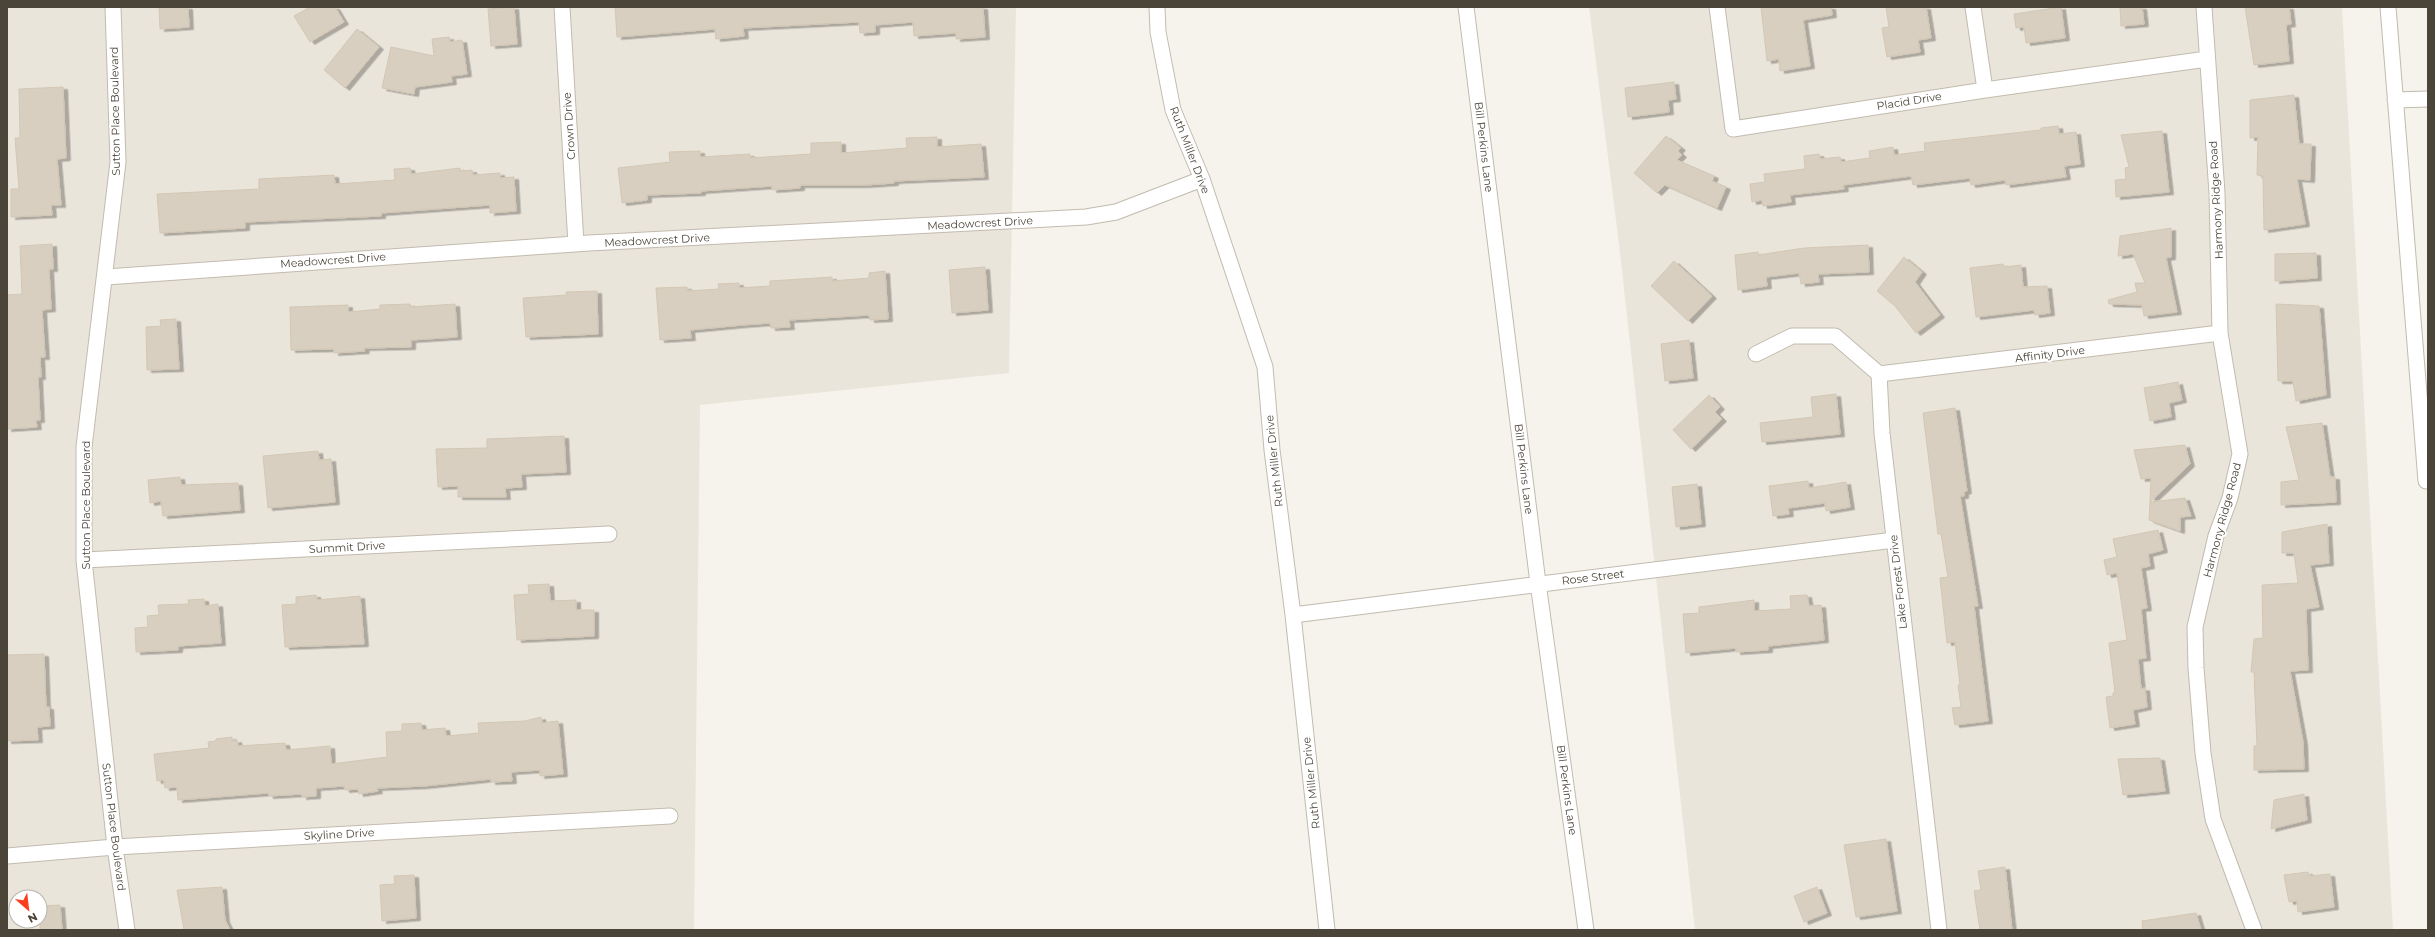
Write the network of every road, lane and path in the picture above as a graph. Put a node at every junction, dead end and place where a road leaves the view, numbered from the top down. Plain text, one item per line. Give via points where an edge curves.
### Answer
1 (113, 7) edge
2 (562, 7) edge
3 (1158, 7) edge
4 (1466, 7) edge
5 (1718, 7) edge
6 (1973, 7) edge
7 (2204, 7) edge
8 (2388, 7) edge
9 (2207, 58) junction
10 (1985, 90) junction
11 (2428, 99) edge
12 (2394, 100) junction
13 (1202, 179) junction
14 (576, 244) junction
15 (106, 277) junction
16 (2421, 325) edge
17 (2220, 333) junction
18 (1756, 354) dead end
19 (1879, 374) junction
20 (2426, 481) dead end
21 (609, 534) dead end
22 (1894, 540) junction
23 (84, 560) junction
24 (1538, 583) junction
25 (1293, 615) junction
26 (670, 816) dead end
27 (115, 847) junction
28 (7, 856) edge
29 (127, 930) edge
30 (1327, 930) edge
31 (1586, 930) edge
32 (1939, 930) edge
33 (2254, 930) edge

1 - 15 street, Sutton Place Boulevard via 118,162
2 - 14 street, Crown Drive
3 - 13 street, Ruth Miller Drive via 1158,32 1173,110
4 - 24 street, Bill Perkins Lane
5 - 10 street, Placid Drive via 1733,129
6 - 10 street
7 - 9 street, Harmony Ridge Road
8 - 12 street
9 - 10 street, Placid Drive
9 - 17 street, Harmony Ridge Road via 2217,193
11 - 12 street
12 - 16 street
13 - 14 street, Meadowcrest Drive via 1116,212 1086,217
13 - 25 street, Ruth Miller Drive via 1265,367 1272,450
14 - 15 street, Meadowcrest Drive
15 - 23 street, Sutton Place Boulevard via 84,447
16 - 20 street
17 - 19 street, Affinity Drive
17 - 33 street, Harmony Ridge Road via 2240,454 2230,498 2216,536 2195,627 2196,668 2213,819
18 - 19 street via 1792,336 1835,336
19 - 22 street, Lake Forest Drive via 1882,433
21 - 23 street, Summit Drive
22 - 24 street, Rose Street
22 - 32 street, Lake Forest Drive
23 - 27 street, Sutton Place Boulevard
24 - 25 street, Rose Street
24 - 31 street, Bill Perkins Lane
25 - 30 street, Ruth Miller Drive
26 - 27 street, Skyline Drive
27 - 28 street, Skyline Drive
27 - 29 street, Sutton Place Boulevard

